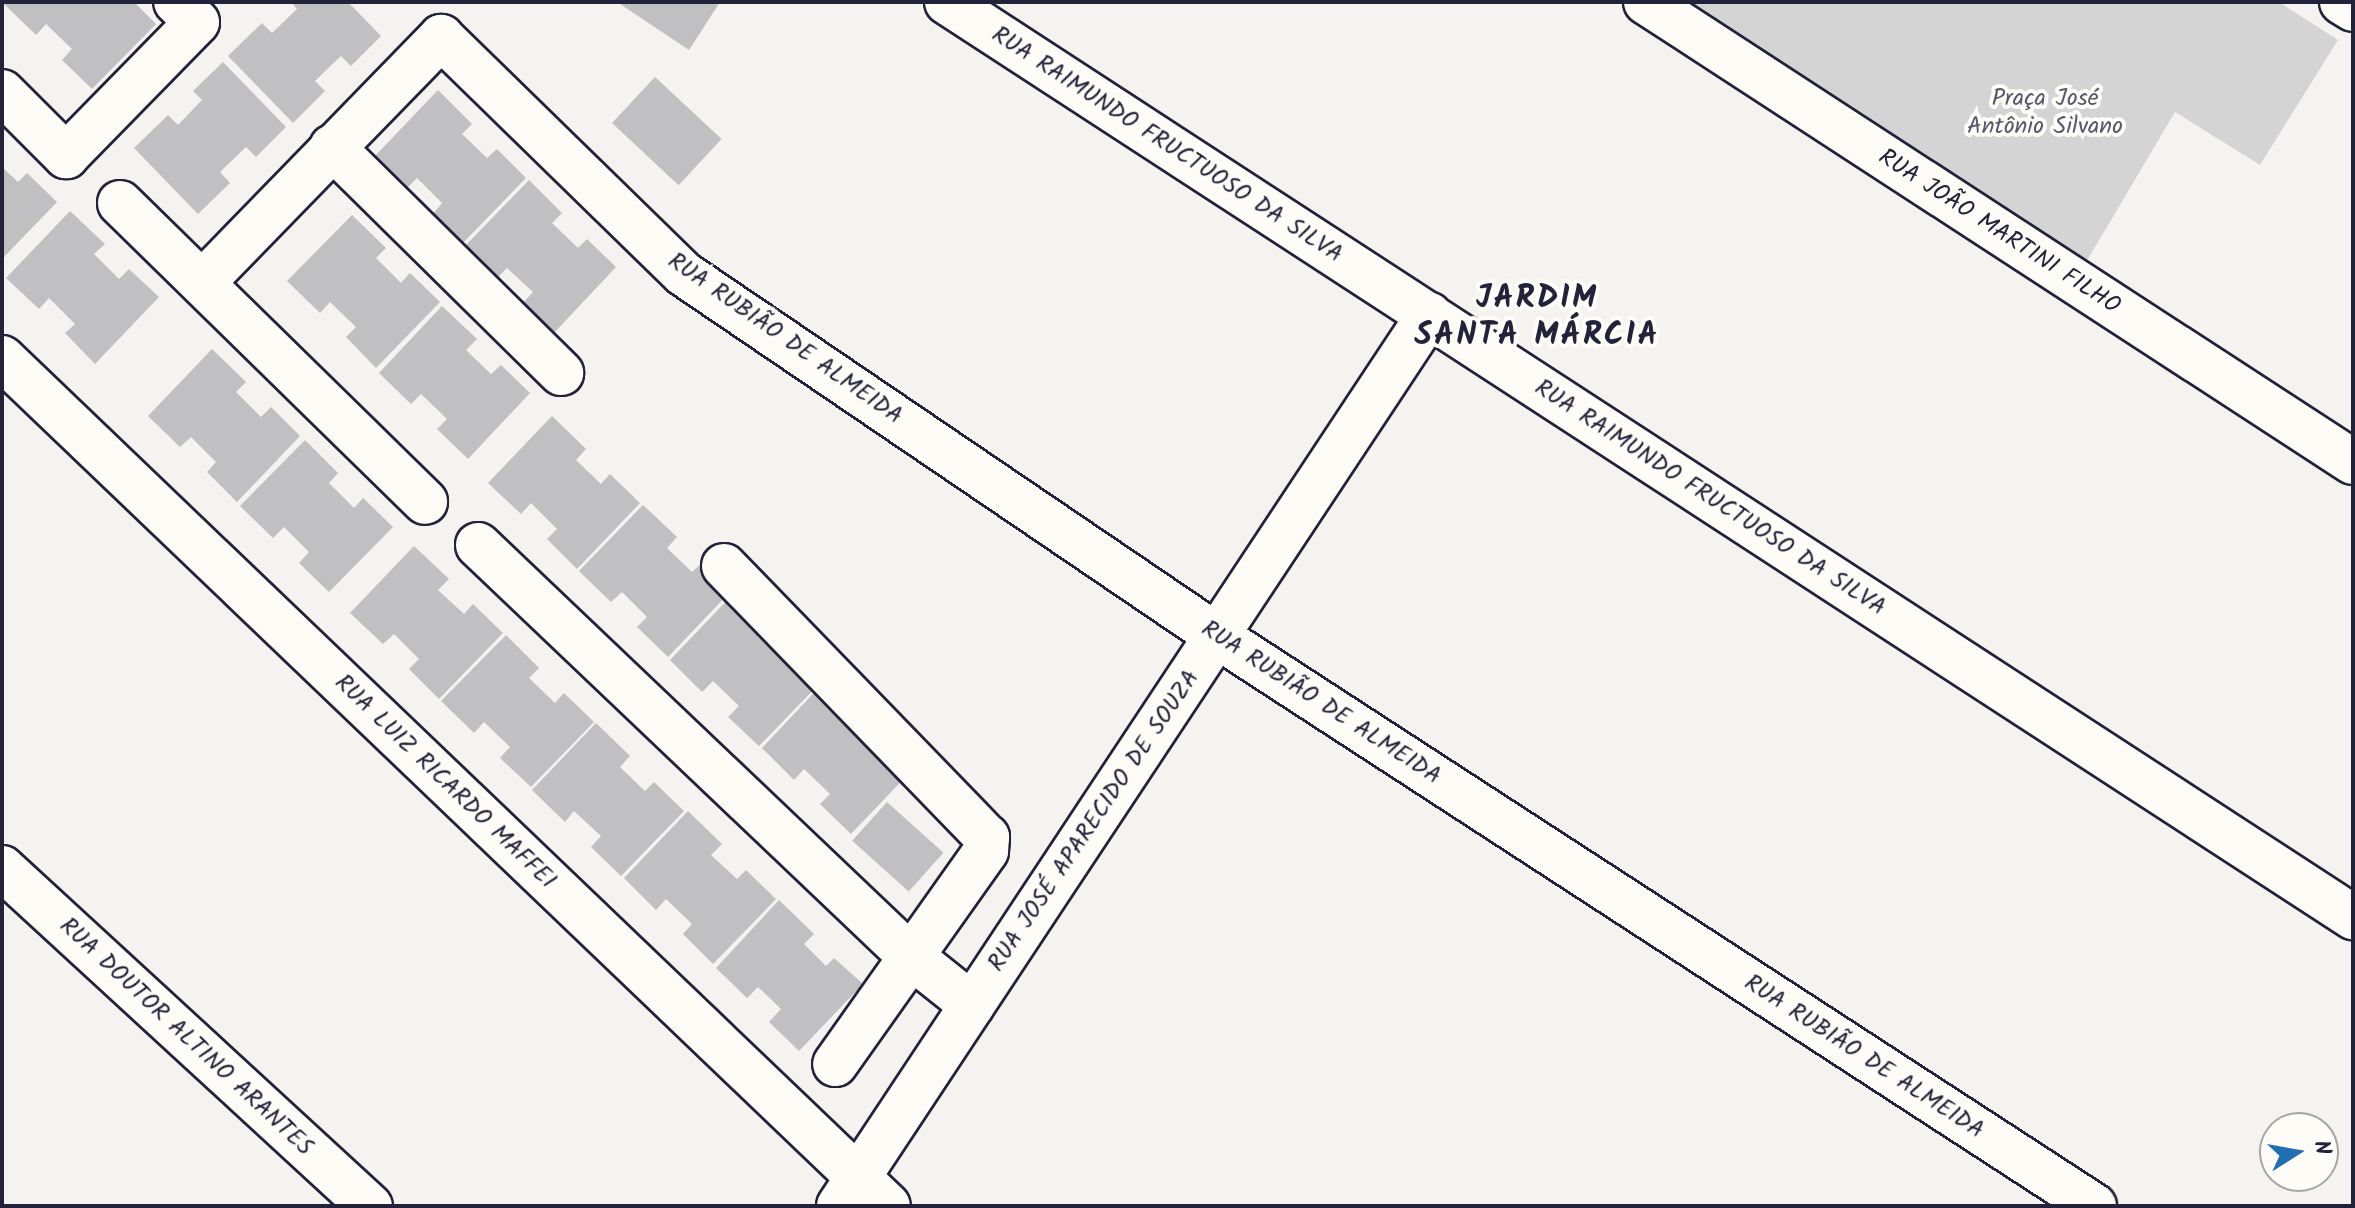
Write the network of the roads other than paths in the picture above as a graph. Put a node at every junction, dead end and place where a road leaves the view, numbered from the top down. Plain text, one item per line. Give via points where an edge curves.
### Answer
1 (176, 2) edge
2 (947, 2) edge
3 (1646, 2) edge
4 (2342, 2) edge
5 (2353, 9) edge
6 (2, 92) edge
7 (332, 147) junction
8 (120, 203) dead end
9 (203, 282) junction
10 (1429, 315) junction
11 (2, 358) edge
12 (561, 373) dead end
13 (2353, 462) edge
14 (425, 502) dead end
15 (478, 545) dead end
16 (724, 566) dead end
17 (1217, 636) junction
18 (2, 868) edge
19 (2353, 917) edge
20 (908, 954) junction
21 (972, 1005) junction
22 (835, 1064) dead end
23 (862, 1197) edge
24 (370, 1206) edge
25 (2094, 1206) edge

1 - 6 street via 197,22 66,156
2 - 10 street, RUA RAIMUNDO FRUCTUOSO DA SILVA
3 - 13 street, RUA JOÃO MARTINI FILHO
4 - 5 street
7 - 9 street
7 - 12 street
7 - 17 street, RUA RUBIÃO DE ALMEIDA via 441,37 684,274
8 - 9 street
9 - 14 street
10 - 17 street, RUA JOSÉ APARECIDO DE SOUZA
10 - 19 street, RUA RAIMUNDO FRUCTUOSO DA SILVA
11 - 23 street, RUA LUIZ RICARDO MAFFEI
15 - 20 street
16 - 20 street via 987,837 986,851
17 - 21 street, RUA JOSÉ APARECIDO DE SOUZA
17 - 25 street, RUA RUBIÃO DE ALMEIDA
18 - 24 street, RUA DOUTOR ALTINO ARANTES
20 - 21 street
20 - 22 street
21 - 23 street, RUA JOSÉ APARECIDO DE SOUZA

